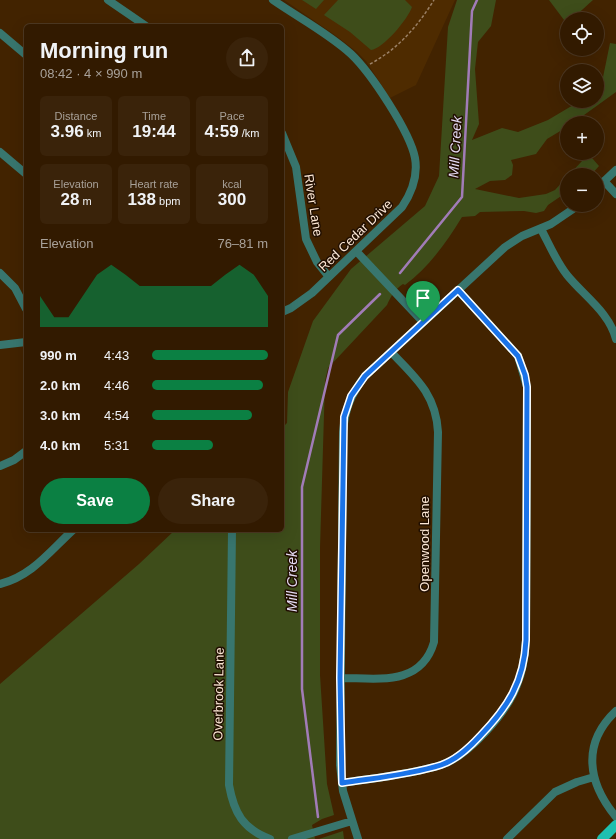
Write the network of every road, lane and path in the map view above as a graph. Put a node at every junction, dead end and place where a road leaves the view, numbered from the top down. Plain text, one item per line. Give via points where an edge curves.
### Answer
1 (108, 0) edge
2 (274, 0) edge
3 (434, 0) edge
4 (143, 24) edge
5 (0, 33) edge
6 (24, 53) edge
7 (363, 68) junction
8 (284, 138) edge
9 (0, 152) edge
10 (616, 170) edge
11 (24, 172) edge
12 (604, 181) joint
13 (616, 194) edge
14 (570, 212) edge
15 (541, 229) junction
16 (356, 251) junction
17 (0, 272) edge
18 (329, 277) junction
19 (458, 290) junction
20 (24, 305) edge
21 (284, 311) edge
22 (423, 322) junction
23 (616, 339) edge
24 (24, 342) edge
25 (0, 345) edge
26 (391, 352) junction
27 (24, 452) edge
28 (0, 466) edge
29 (71, 532) edge
30 (232, 532) edge
31 (0, 584) edge
32 (340, 678) junction
33 (616, 711) edge
34 (594, 777) junction
35 (342, 783) junction
36 (616, 817) edge
37 (352, 821) junction
38 (616, 825) edge
39 (270, 839) edge
40 (292, 839) edge
41 (358, 839) edge
42 (507, 839) edge
43 (602, 839) edge

1 - 4 street
2 - 7 street, Red Cedar Drive via 344,49
3 - 7 path via 402,42
5 - 6 street
7 - 16 street, Red Cedar Drive via 406,134 416,166 412,190 402,207
8 - 18 street, River Lane via 296,167 306,239 317,262
9 - 11 street
10 - 12 street
12 - 13 street
14 - 15 street
15 - 19 street via 522,236 505,247
15 - 23 street via 561,266 605,316
16 - 18 street, Red Cedar Drive
16 - 22 street
17 - 20 street via 15,288
18 - 21 street, Red Cedar Drive via 312,293
19 - 22 street
19 - 35 street via 518,356 525,375 526,640 523,665 511,698 498,717 460,755 449,762 425,769
22 - 26 street
24 - 25 street
26 - 32 street via 355,389 344,417
26 - 32 street, Openwood Lane via 426,390 435,411 438,432 434,642 419,667 405,675
27 - 28 street
29 - 31 street via 29,572
30 - 39 street, Overbrook Lane via 229,786 237,815 256,832
32 - 35 street
33 - 34 street via 606,720 595,741 592,753
34 - 36 street via 601,796
34 - 42 street via 554,792
35 - 37 street
37 - 40 street
37 - 41 street
38 - 43 main road

